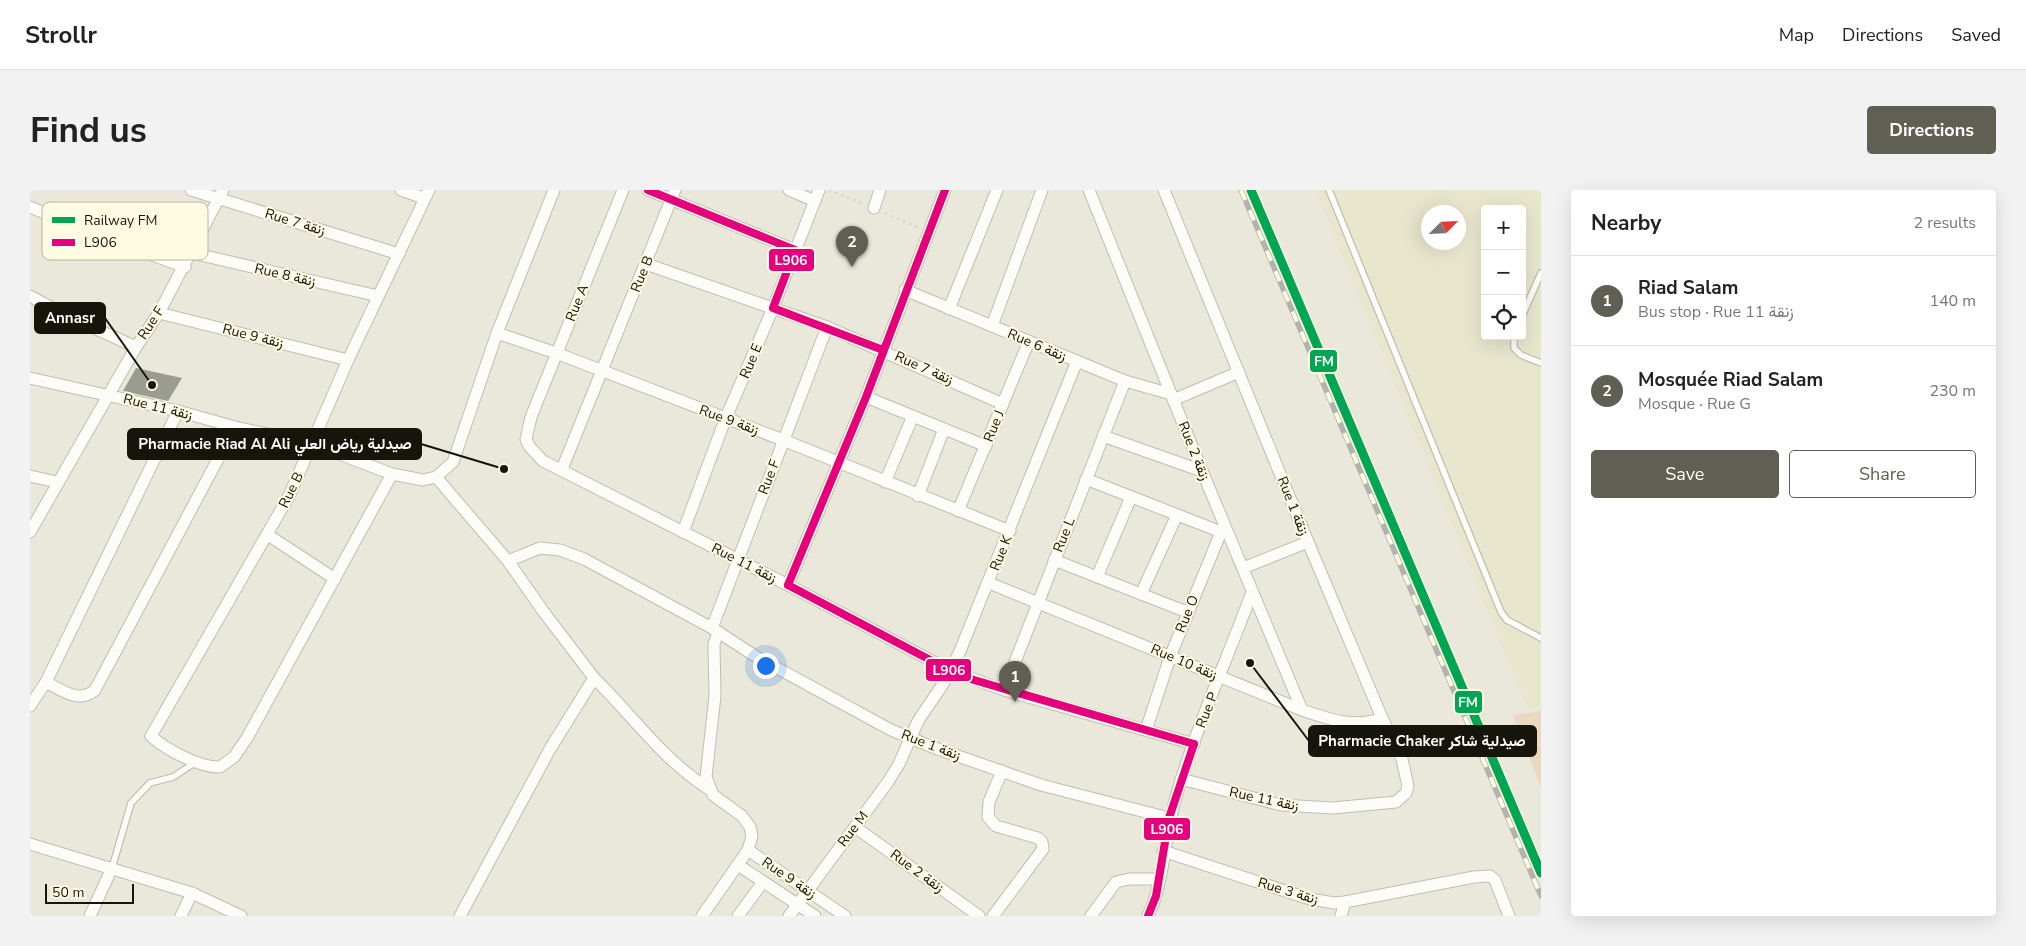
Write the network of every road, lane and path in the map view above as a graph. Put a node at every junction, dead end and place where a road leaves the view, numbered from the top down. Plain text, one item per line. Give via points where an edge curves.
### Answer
1 (191, 190) edge
2 (401, 190) edge
3 (554, 190) edge
4 (623, 190) edge
5 (648, 190) edge
6 (790, 190) edge
7 (880, 190) edge
8 (944, 190) edge
9 (997, 190) edge
10 (1042, 190) edge
11 (1089, 190) edge
12 (1164, 190) edge
13 (1329, 190) edge
14 (221, 194) edge
15 (427, 194) edge
16 (673, 194) edge
17 (817, 195) edge
18 (30, 207) edge
19 (874, 208) dead end
20 (42, 212) edge
21 (208, 220) edge
22 (795, 250) junction
23 (399, 254) junction
24 (208, 257) edge
25 (166, 260) edge
26 (188, 260) edge
27 (646, 264) junction
28 (185, 267) junction
29 (1541, 273) edge
30 (905, 290) junction
31 (30, 296) edge
32 (378, 296) junction
33 (1526, 307) edge
34 (774, 308) junction
35 (950, 309) junction
36 (159, 313) junction
37 (827, 326) junction
38 (992, 326) junction
39 (497, 333) junction
40 (1513, 340) edge
41 (1029, 341) junction
42 (136, 347) junction
43 (883, 350) junction
44 (556, 353) junction
45 (348, 360) junction
46 (1077, 361) junction
47 (1541, 363) edge
48 (602, 371) junction
49 (1239, 372) junction
50 (30, 378) edge
51 (1125, 381) junction
52 (108, 395) junction
53 (866, 397) junction
54 (1172, 397) junction
55 (1003, 404) junction
56 (178, 411) junction
57 (531, 416) joint
58 (913, 416) junction
59 (725, 420) junction
60 (235, 427) junction
61 (944, 429) junction
62 (1103, 436) junction
63 (782, 440) junction
64 (313, 444) junction
65 (986, 446) junction
66 (838, 463) junction
67 (562, 469) junction
68 (1202, 471) junction
69 (392, 474) junction
70 (30, 476) edge
71 (436, 477) junction
72 (1086, 479) junction
73 (57, 482) junction
74 (885, 482) junction
75 (918, 496) junction
76 (1131, 497) junction
77 (958, 512) junction
78 (1177, 515) junction
79 (1010, 531) junction
80 (1224, 531) junction
81 (30, 532) edge
82 (684, 532) junction
83 (268, 535) junction
84 (1308, 542) junction
85 (1054, 560) junction
86 (508, 561) junction
87 (738, 561) junction
88 (1243, 568) junction
89 (1097, 577) junction
90 (335, 579) junction
91 (989, 583) junction
92 (788, 585) junction
93 (1252, 592) junction
94 (1141, 594) junction
95 (1037, 603) junction
96 (1187, 612) junction
97 (715, 630) junction
98 (1541, 638) edge
99 (1170, 657) junction
100 (951, 671) junction
101 (594, 678) junction
102 (1220, 678) junction
103 (46, 682) junction
104 (1004, 690) junction
105 (30, 706) edge
106 (1302, 710) junction
107 (1382, 718) junction
108 (1146, 730) junction
109 (910, 738) junction
110 (1194, 744) junction
111 (196, 762) junction
112 (1002, 772) junction
113 (1181, 779) junction
114 (709, 789) junction
115 (1379, 804) joint
116 (1170, 818) junction
117 (855, 827) junction
118 (30, 844) edge
119 (748, 850) junction
120 (1163, 851) junction
121 (738, 865) junction
122 (112, 868) junction
123 (1159, 879) junction
124 (763, 882) junction
125 (807, 891) junction
126 (192, 893) junction
127 (1345, 902) junction
128 (797, 905) junction
129 (90, 916) edge
130 (181, 916) edge
131 (241, 916) edge
132 (460, 916) edge
133 (702, 916) edge
134 (738, 916) edge
135 (789, 916) edge
136 (815, 916) edge
137 (845, 916) edge
138 (979, 916) edge
139 (993, 916) edge
140 (1091, 916) edge
141 (1148, 916) edge
142 (1341, 916) edge
143 (1510, 916) edge

1 - 14 street, Rue 7 زنقة
2 - 15 street
3 - 39 street
4 - 44 street, Rue A
5 - 16 street
6 - 17 street
7 - 19 street
8 - 30 street
9 - 35 street
10 - 38 street
11 - 54 street, Rue 2 زنقة
12 - 49 street, Rue 1 زنقة
13 - 98 lane via 1501,612 1507,620
14 - 21 street, Rue F
14 - 23 street, Rue 7 زنقة
15 - 23 street, Rue B
16 - 22 street
16 - 27 street, Rue B
17 - 22 street, Rue E
18 - 20 street
22 - 34 street, Rue E
23 - 32 street, Rue B
24 - 32 street, Rue 8 زنقة
25 - 28 street
26 - 28 street, Rue F
27 - 34 street, Rue 7 زنقة
27 - 48 street, Rue B
28 - 36 street, Rue F
29 - 33 lane
30 - 35 street, Rue 6 زنقة
30 - 43 street
31 - 42 street
32 - 45 street, Rue B
34 - 37 street, Rue 7 زنقة
34 - 59 street, Rue E
35 - 38 street, Rue 6 زنقة
36 - 42 street, Rue F
36 - 45 street, Rue 9 زنقة
37 - 43 street, Rue 7 زنقة
37 - 63 street, Rue F
38 - 41 street, Rue 6 زنقة
39 - 44 street, Rue 9 زنقة
39 - 71 street via 453,462
40 - 47 lane via 1514,348 1521,355
41 - 46 street, Rue 6 زنقة
41 - 55 street, Rue J
42 - 52 street, Rue F
43 - 53 street
43 - 55 street, Rue 7 زنقة
44 - 48 street, Rue 9 زنقة
44 - 57 street, Rue A
45 - 64 street, Rue B
46 - 51 street, Rue 6 زنقة
46 - 79 street, Rue K
48 - 59 street, Rue 9 زنقة
48 - 67 street, Rue B
49 - 54 street
49 - 84 street, Rue 1 زنقة
50 - 52 street, Rue 11 زنقة
51 - 54 street, Rue 6 زنقة
51 - 62 street, Rue L
52 - 56 street, Rue 11 زنقة
52 - 73 street, Rue F
53 - 58 street
53 - 66 street
54 - 68 street, Rue 2 زنقة
55 - 65 street, Rue J
56 - 60 street, Rue 11 زنقة
56 - 103 street
57 - 67 street, Rue 11 زنقة via 526,432 529,446 544,461
58 - 61 street
58 - 74 street
59 - 63 street, Rue 9 زنقة
59 - 82 street, Rue E
60 - 64 street, Rue 11 زنقة
60 - 103 street via 95,690 84,697 72,695
61 - 65 street
61 - 75 street
62 - 68 street
62 - 72 street, Rue L
63 - 66 street, Rue 9 زنقة
63 - 87 street, Rue F
64 - 69 street, Rue 11 زنقة
64 - 83 street, Rue B
65 - 77 street, Rue J
66 - 74 street, Rue 9 زنقة
66 - 92 street
67 - 82 street, Rue 11 زنقة
68 - 80 street, Rue 2 زنقة
69 - 71 street, Rue 11 زنقة via 423,480
69 - 90 street
70 - 73 street
71 - 86 street
72 - 76 street
72 - 85 street, Rue L
73 - 81 street, Rue F
74 - 75 street, Rue 9 زنقة
75 - 77 street, Rue 9 زنقة
76 - 78 street
76 - 89 street
77 - 79 street, Rue 9 زنقة
78 - 80 street
78 - 94 street
79 - 91 street, Rue K
80 - 88 street, Rue 2 زنقة
80 - 96 street, Rue O
82 - 87 street, Rue 11 زنقة
83 - 90 street
83 - 111 street, Rue B via 152,736 159,744
84 - 88 street
84 - 107 street, Rue 1 زنقة
85 - 89 street
85 - 95 street, Rue L
86 - 97 street, Rue 1 زنقة via 540,548 560,550 611,572
86 - 101 street
87 - 92 street, Rue 11 زنقة
87 - 97 street, Rue F
88 - 93 street, Rue 2 زنقة
89 - 94 street
90 - 111 street via 234,757 220,767
91 - 95 street, Rue 10 زنقة
91 - 100 street, Rue K
92 - 100 street, Rue 11 زنقة
93 - 102 street, Rue P
93 - 106 street, Rue 2 زنقة
94 - 96 street
95 - 99 street, Rue 10 زنقة
95 - 104 street, Rue L
96 - 99 street, Rue O
97 - 109 street, Rue 1 زنقة via 755,656
97 - 114 street, Rue F via 715,696 706,773
99 - 102 street, Rue 10 زنقة
99 - 108 street, Rue O
100 - 104 street, Rue 11 زنقة
100 - 109 street, Rue K
101 - 114 street via 648,738 689,776
101 - 132 street via 550,749
102 - 106 street, Rue 10 زنقة
102 - 110 street, Rue P
103 - 105 street
104 - 108 street, Rue 11 زنقة
106 - 107 street, Rue 10 زنقة via 1334,721 1352,723
107 - 115 street, Rue 1 زنقة via 1402,759 1408,786 1406,794 1399,800
108 - 110 street, Rue 11 زنقة
109 - 112 street, Rue 1 زنقة
109 - 117 street, Rue M via 888,782
110 - 113 street, Rue P
111 - 122 lane via 173,777 150,783 131,803
112 - 116 street, Rue 1 زنقة
112 - 139 street via 989,802 988,817 996,826 1038,838 1044,850
113 - 115 street, Rue 11 زنقة via 1281,805 1332,808
113 - 116 street, Rue P
114 - 119 street via 742,816 750,827 752,836
116 - 120 street, Rue P
117 - 125 street, Rue M
117 - 138 street, Rue 2 زنقة
118 - 122 street
119 - 121 street, Rue 9 زنقة
119 - 125 street, Rue 9 زنقة
120 - 123 street, Rue P
120 - 127 street, Rue 3 زنقة via 1322,902
121 - 124 street, Rue 9 زنقة
121 - 133 street
122 - 126 street
122 - 129 street
123 - 140 street via 1116,882
123 - 141 street, Rue P
124 - 128 street, Rue 9 زنقة
124 - 134 street
125 - 128 street, Rue M
125 - 137 street, Rue 9 زنقة
126 - 130 street
126 - 131 street
127 - 142 street
127 - 143 street, Rue 3 زنقة via 1487,876 1493,878
128 - 135 street, Rue M
128 - 136 street, Rue 9 زنقة

